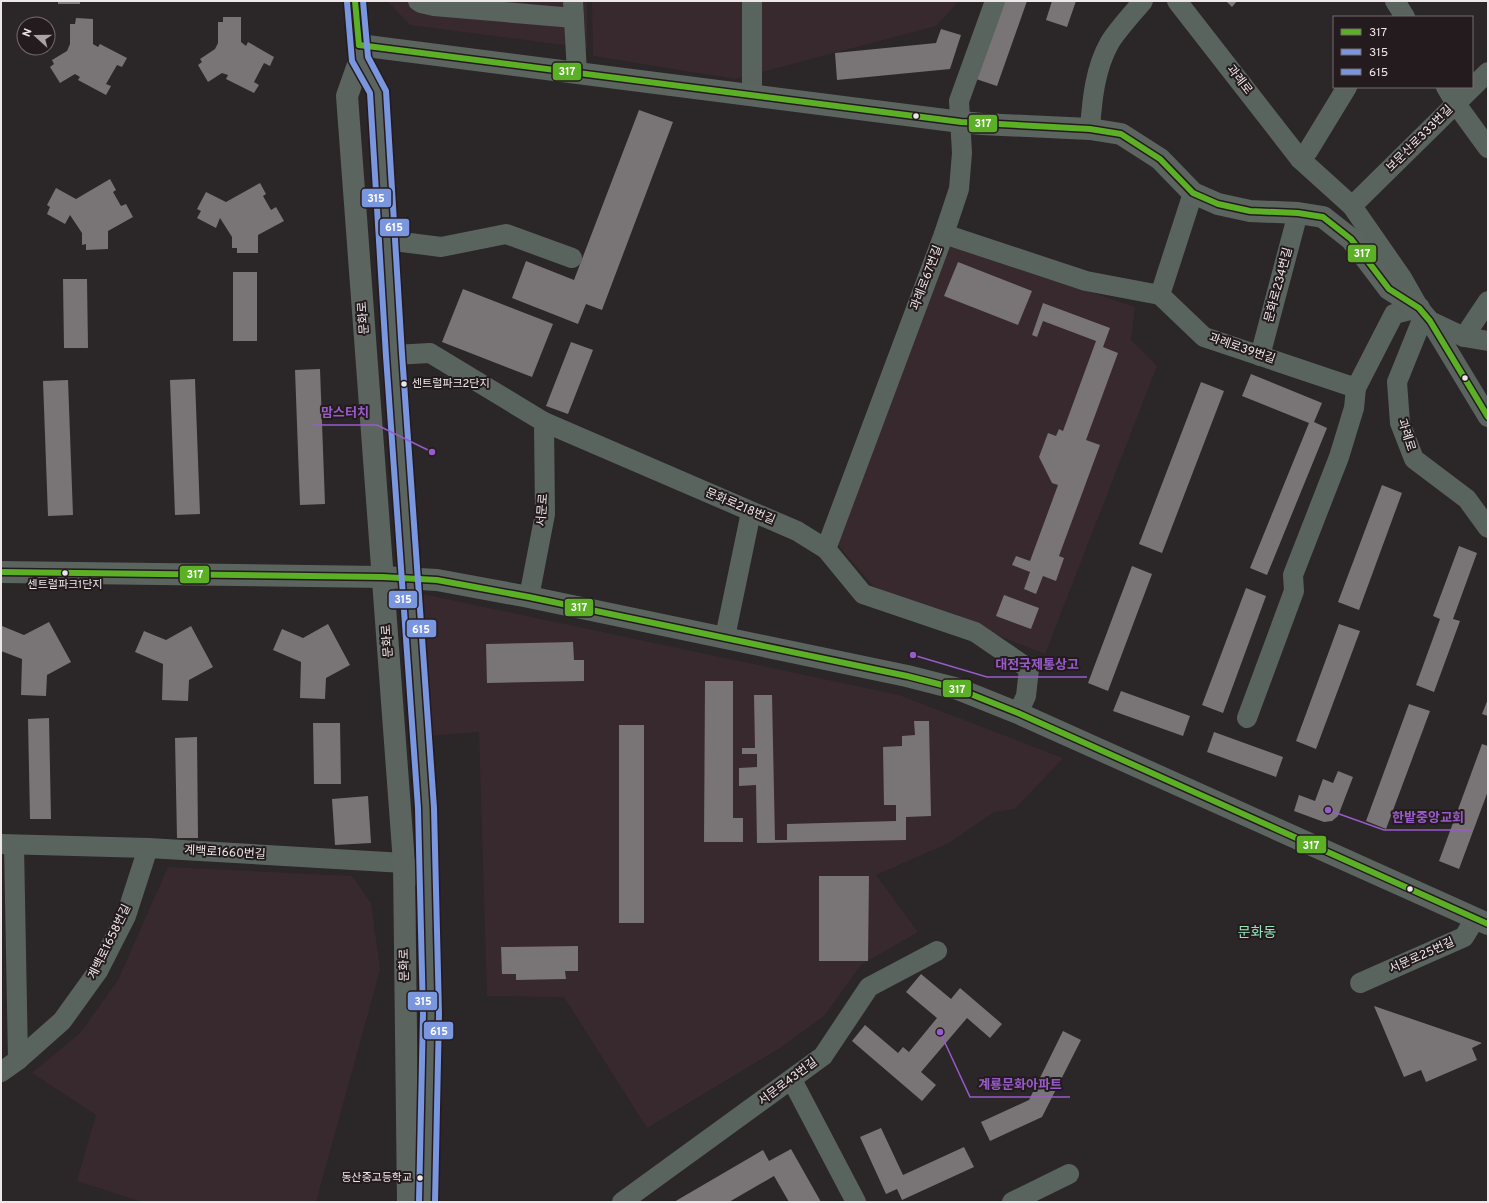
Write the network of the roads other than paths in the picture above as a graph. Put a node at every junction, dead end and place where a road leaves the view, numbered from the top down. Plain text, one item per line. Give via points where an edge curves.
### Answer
1 (355, 1) edge
2 (418, 1) edge
3 (752, 1) edge
4 (995, 1) edge
5 (1143, 1) edge
6 (1177, 1) edge
7 (478, 5) edge
8 (574, 10) edge
9 (359, 52) junction
10 (1488, 72) edge
11 (577, 73) junction
12 (1473, 81) edge
13 (1346, 88) edge
14 (1462, 88) edge
15 (1451, 95) edge
16 (752, 96) junction
17 (961, 122) junction
18 (1090, 129) junction
19 (1488, 148) edge
20 (1300, 159) junction
21 (1193, 193) junction
22 (1352, 206) junction
23 (1298, 213) junction
24 (944, 234) junction
25 (386, 240) junction
26 (572, 258) dead end
27 (1160, 295) junction
28 (1488, 301) edge
29 (1424, 315) junction
30 (1464, 337) junction
31 (1488, 341) edge
32 (394, 355) junction
33 (1260, 356) junction
34 (1356, 388) junction
35 (1488, 417) edge
36 (544, 422) junction
37 (751, 512) junction
38 (1488, 528) edge
39 (826, 549) junction
40 (1, 572) edge
41 (383, 577) junction
42 (409, 579) junction
43 (529, 597) junction
44 (725, 637) junction
45 (1018, 713) junction
46 (1247, 718) dead end
47 (8, 844) edge
48 (148, 848) junction
49 (404, 863) junction
50 (428, 882) junction
51 (1482, 921) edge
52 (937, 951) dead end
53 (1360, 983) dead end
54 (18, 1060) junction
55 (1, 1072) edge
56 (792, 1080) junction
57 (1069, 1174) dead end
58 (408, 1202) edge
59 (427, 1202) edge
60 (622, 1202) edge
61 (856, 1202) edge
62 (1012, 1202) edge

1 - 9 main road, 문화로
2 - 7 street via 434,6
3 - 16 street
4 - 17 street, 과례로67번길 via 959,101
5 - 18 street via 1110,42 1092,101
6 - 20 street, 과례로
7 - 8 street
8 - 11 street
9 - 11 main road
9 - 25 main road, 문화로 via 378,91
9 - 41 main road, 문화로 via 347,96
10 - 12 street, 보문산로333번길
11 - 16 main road
13 - 20 street via 1308,151
14 - 15 street, 보문산로333번길
15 - 19 street
15 - 22 street, 보문산로333번길
16 - 17 main road
17 - 18 main road
17 - 24 street, 과례로67번길 via 959,189
18 - 21 main road via 1120,134 1160,159
20 - 22 street, 과례로
21 - 23 main road via 1218,204 1250,211
21 - 27 street
22 - 29 street, 과례로 via 1402,278
23 - 29 main road via 1323,217 1351,239 1389,289
23 - 33 street, 문화로234번길
24 - 27 street via 1086,281
24 - 39 street, 과례로67번길
25 - 26 street via 441,247 506,234
25 - 32 main road, 문화로
27 - 33 street, 과례로39번길 via 1204,337
28 - 30 street
29 - 30 street
29 - 34 street via 1394,314
29 - 35 street, 과례로
29 - 38 street, 과례로 via 1397,382 1400,423 1414,459 1467,499
30 - 31 street
32 - 36 street, 문화로218번길 via 430,353
32 - 42 main road, 문화로
33 - 34 street, 과례로39번길
34 - 46 street via 1354,408 1338,457 1293,575 1294,591
36 - 37 street, 문화로218번길
36 - 43 street, 서문로 via 545,514
37 - 39 street, 문화로218번길 via 797,531
37 - 44 street
39 - 45 street, 문화로218번길 via 863,594 975,632 1029,669 1026,696
40 - 41 main road
41 - 42 main road
41 - 49 main road, 문화로
42 - 43 main road via 437,580
42 - 50 main road, 문화로 via 426,808
43 - 44 main road
44 - 45 main road via 958,689
45 - 51 main road
47 - 48 street, 계백로1660번길
47 - 54 street, 계백로1660번길
48 - 49 street, 계백로1660번길
48 - 54 street, 계백로1658번길 via 126,916 98,972 62,1021
49 - 50 street
49 - 58 main road, 문화로
50 - 59 main road, 문화로 via 431,1014
51 - 53 street, 서문로25번길 via 1464,937
52 - 56 street, 서문로43번길 via 869,987 823,1056
54 - 55 street, 계백로1658번길
56 - 60 street, 서문로43번길
56 - 61 street
57 - 62 street

